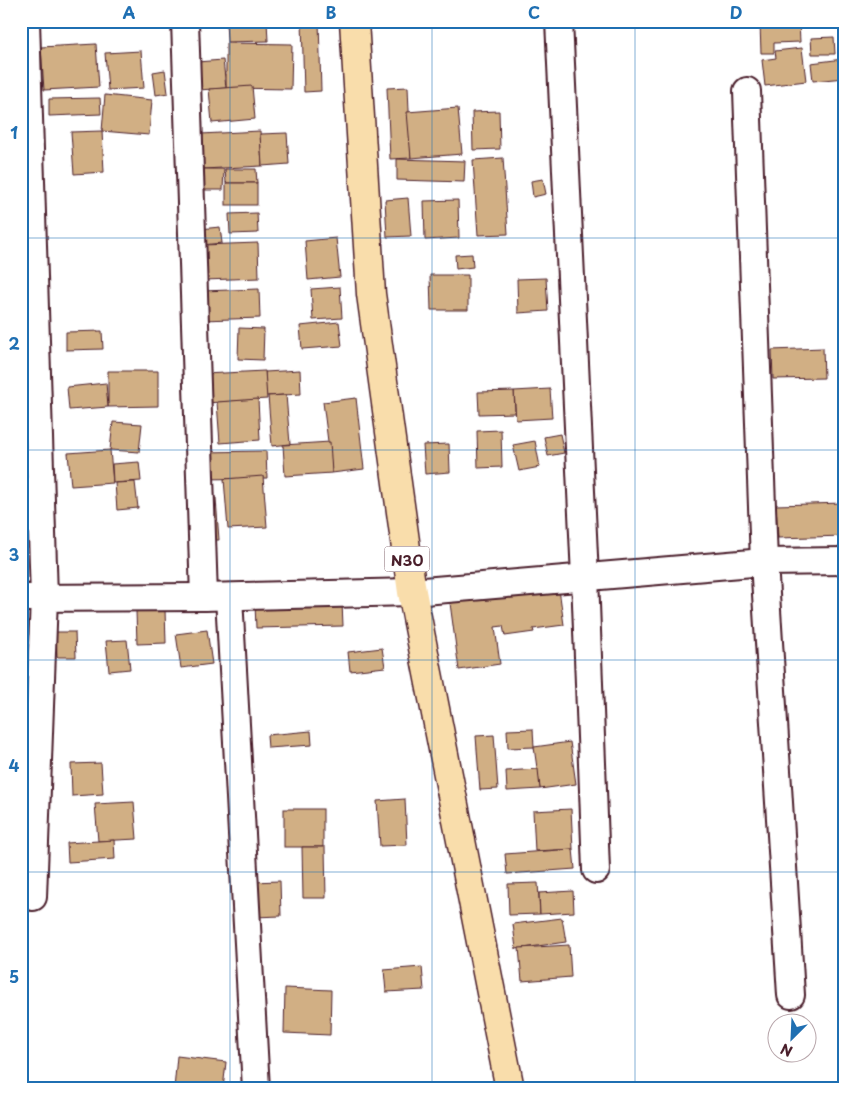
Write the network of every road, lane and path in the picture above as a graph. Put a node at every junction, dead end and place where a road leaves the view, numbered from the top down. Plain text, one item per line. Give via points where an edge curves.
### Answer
1 (26, 21) edge
2 (185, 21) edge
3 (354, 21) edge
4 (559, 21) edge
5 (747, 91) dead end
6 (844, 561) edge
7 (764, 562) junction
8 (585, 577) junction
9 (412, 592) junction
10 (32, 597) edge
11 (204, 597) junction
12 (229, 597) junction
13 (596, 870) dead end
14 (33, 897) dead end
15 (791, 995) dead end
16 (256, 1089) edge
17 (510, 1089) edge

1 - 10 street
2 - 11 street
3 - 9 main road, N30 via 370,294
4 - 8 street
5 - 7 street
6 - 7 street
7 - 8 street
7 - 15 street
8 - 9 street
8 - 13 street
9 - 12 street
9 - 17 main road, N30
10 - 11 street
10 - 14 street
11 - 12 street
12 - 16 street

